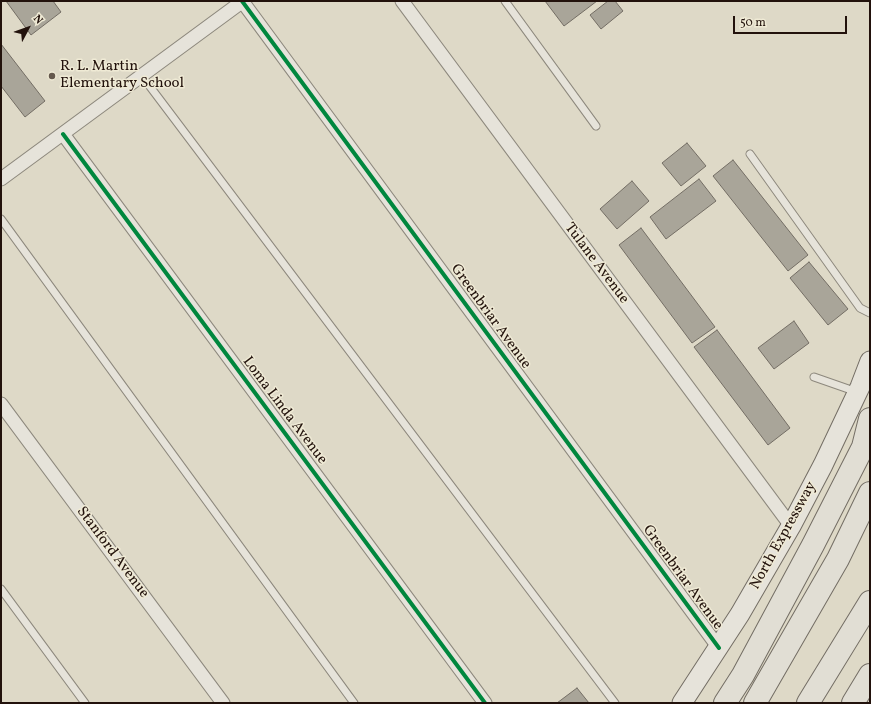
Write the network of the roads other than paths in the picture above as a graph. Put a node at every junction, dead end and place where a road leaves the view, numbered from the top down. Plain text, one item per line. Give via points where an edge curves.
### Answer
1 (243, 1) edge
2 (402, 1) edge
3 (505, 1) edge
4 (142, 76) junction
5 (596, 126) dead end
6 (63, 134) junction
7 (750, 154) dead end
8 (1, 179) edge
9 (1, 219) edge
10 (870, 313) edge
11 (870, 361) edge
12 (814, 377) dead end
13 (857, 392) junction
14 (1, 404) edge
15 (870, 419) edge
16 (870, 493) edge
17 (791, 526) junction
18 (1, 589) edge
19 (870, 602) edge
20 (719, 648) junction
21 (870, 674) edge
22 (85, 703) edge
23 (223, 703) edge
24 (354, 703) edge
25 (485, 703) edge
26 (615, 703) edge
27 (682, 703) edge
28 (724, 703) edge
29 (755, 703) edge
30 (808, 703) edge
31 (853, 703) edge

1 - 4 street
1 - 20 street, Greenbriar Avenue
2 - 17 street, Tulane Avenue
3 - 5 lane
4 - 6 street
4 - 26 lane
6 - 8 street
6 - 25 street, Loma Linda Avenue
7 - 10 lane via 860,308
9 - 24 lane
11 - 13 main road, North Expressway
12 - 13 lane
13 - 17 main road, North Expressway
14 - 23 street, Stanford Avenue
15 - 28 highway via 863,447 813,545 743,675
16 - 29 highway via 838,559
17 - 20 main road, North Expressway
18 - 22 lane
19 - 30 highway
20 - 27 main road, North Expressway
21 - 31 highway

